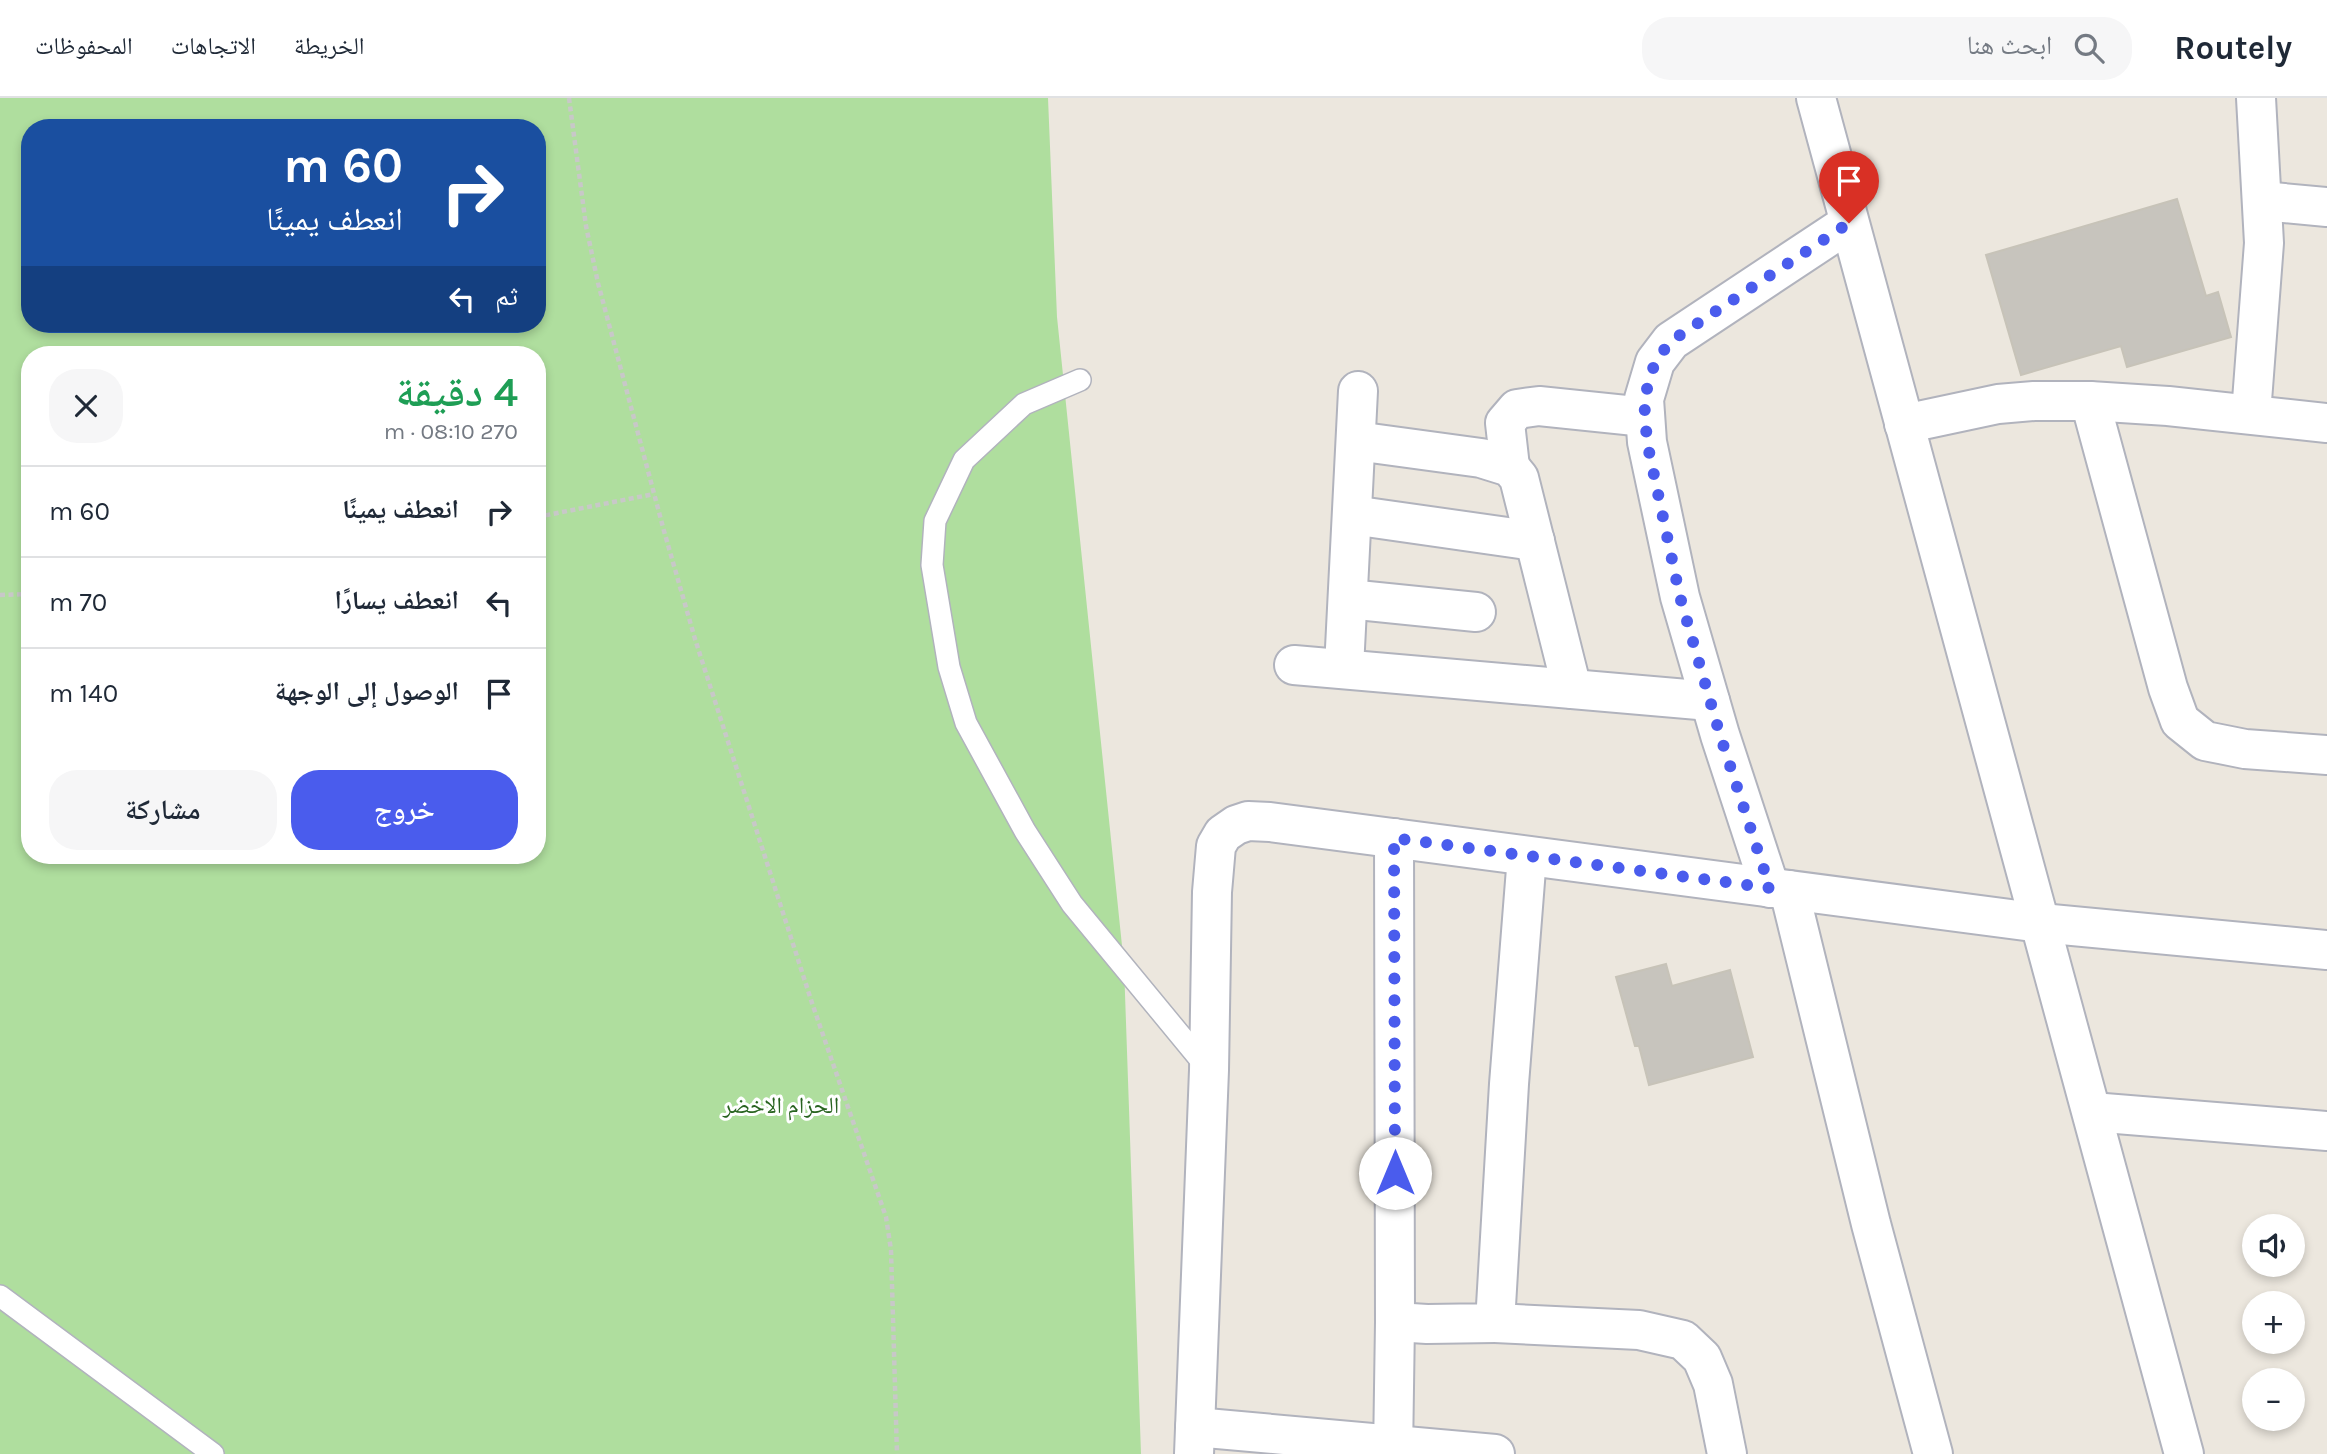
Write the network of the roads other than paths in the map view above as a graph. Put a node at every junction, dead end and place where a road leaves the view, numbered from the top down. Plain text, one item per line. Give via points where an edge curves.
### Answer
1 (1816, 98) edge
2 (2256, 98) edge
3 (2262, 201) junction
4 (2327, 207) edge
5 (1849, 223) junction
6 (1080, 380) dead end
7 (1358, 391) dead end
8 (2090, 401) junction
9 (2251, 414) junction
10 (1645, 417) junction
11 (2327, 423) edge
12 (1904, 424) junction
13 (1356, 441) junction
14 (1510, 467) junction
15 (1352, 515) junction
16 (1535, 541) junction
17 (1348, 599) junction
18 (1476, 612) dead end
19 (1294, 664) dead end
20 (1344, 668) junction
21 (1572, 689) junction
22 (1710, 701) junction
23 (2327, 755) edge
24 (1394, 838) junction
25 (1528, 856) junction
26 (1780, 889) junction
27 (2040, 923) junction
28 (2327, 950) edge
29 (1209, 1070) junction
30 (2092, 1112) junction
31 (2327, 1132) edge
32 (0, 1296) edge
33 (1395, 1322) junction
34 (1495, 1322) junction
35 (1194, 1440) edge
36 (1393, 1450) edge
37 (214, 1454) edge
38 (1495, 1454) edge
39 (1727, 1454) edge
40 (1933, 1454) edge
41 (2185, 1454) edge

1 - 5 street
2 - 3 street
3 - 4 street
3 - 9 street via 2264,243
5 - 10 street via 1671,341 1655,362 1644,399
5 - 12 street
6 - 29 lane via 1024,404 964,460 934,521 932,565 948,667 966,723 1065,894
7 - 13 street
8 - 9 street
8 - 12 street via 1998,404
8 - 23 street via 2180,721 2205,741
9 - 11 street
10 - 14 street via 1539,406 1517,409 1505,423
10 - 22 street via 1680,597
12 - 27 street
13 - 14 street via 1481,458
13 - 15 street
14 - 16 street via 1520,478
15 - 16 street
15 - 17 street
16 - 21 street
17 - 18 street
17 - 20 street
19 - 20 street
20 - 21 street
21 - 22 street
22 - 26 street
24 - 25 street
24 - 29 street via 1248,821 1223,834 1216,846 1212,892
24 - 33 street
25 - 26 street
25 - 34 street
26 - 27 street
26 - 40 street
27 - 28 street
27 - 30 street
29 - 35 street
30 - 31 street
30 - 41 street
32 - 37 lane
33 - 34 street
33 - 36 street
34 - 39 street via 1639,1330 1683,1340 1702,1358 1713,1384
35 - 36 street
36 - 38 street

